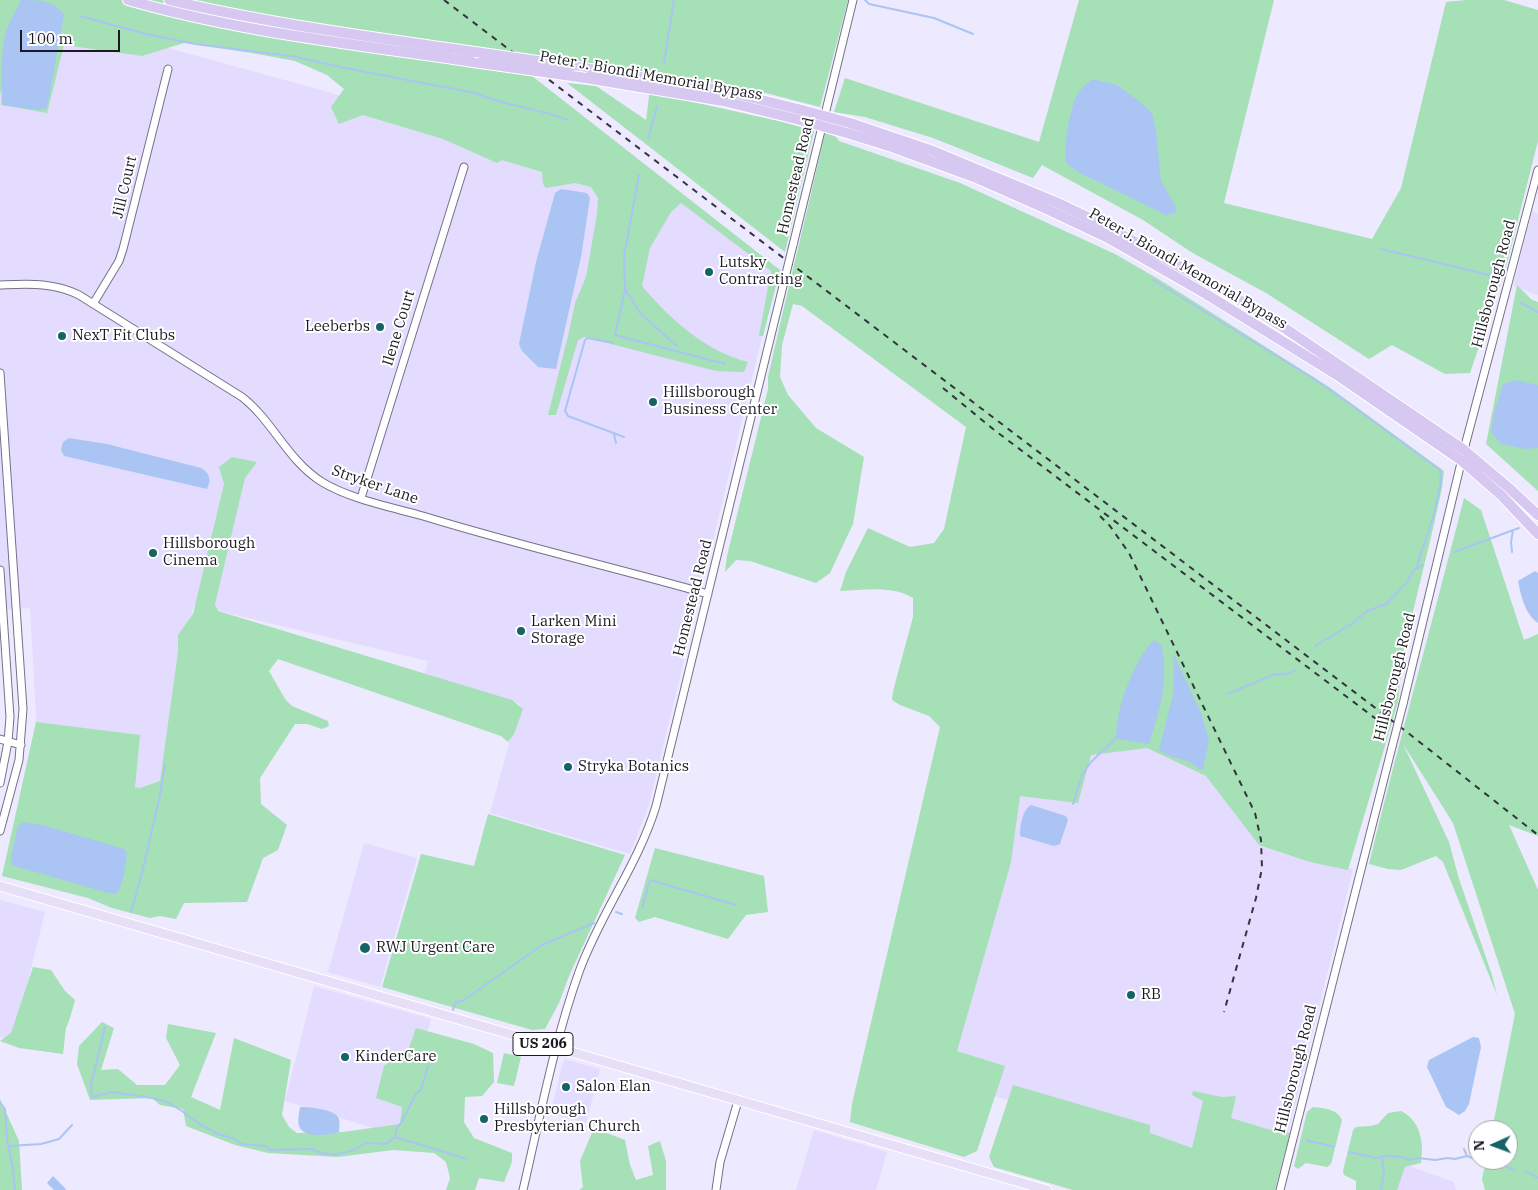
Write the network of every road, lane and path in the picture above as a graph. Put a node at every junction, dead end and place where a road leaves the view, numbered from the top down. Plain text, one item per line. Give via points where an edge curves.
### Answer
1 (128, 0) edge
2 (169, 0) edge
3 (853, 0) edge
4 (168, 69) dead end
5 (801, 115) junction
6 (849, 128) junction
7 (464, 167) dead end
8 (1538, 170) edge
9 (0, 286) edge
10 (93, 304) junction
11 (0, 373) edge
12 (1464, 450) junction
13 (1462, 461) junction
14 (361, 498) junction
15 (1538, 516) edge
16 (1538, 534) edge
17 (0, 570) edge
18 (708, 594) junction
19 (0, 739) edge
20 (8, 742) junction
21 (21, 745) junction
22 (0, 784) edge
23 (0, 831) edge
24 (0, 886) edge
25 (556, 1048) junction
26 (738, 1101) junction
27 (523, 1190) edge
28 (716, 1190) edge
29 (1047, 1190) edge
30 (1280, 1190) edge

1 - 5 highway, Peter J. Biondi Memorial Bypass, bridge via 267,31 586,78
2 - 5 highway, Peter J. Biondi Memorial Bypass, bridge via 276,22 724,92
3 - 18 street, Homestead Road, bridge
4 - 10 street, Jill Court via 128,235 119,261
5 - 6 highway, Peter J. Biondi Memorial Bypass, bridge
6 - 12 highway, Peter J. Biondi Memorial Bypass via 934,151 1104,225 1286,329
6 - 13 highway, Peter J. Biondi Memorial Bypass via 974,177 1108,238 1321,365
7 - 14 street, Ilene Court
8 - 12 street, Hillsborough Road
9 - 10 street, Stryker Lane via 49,285 72,292
10 - 14 street, Stryker Lane via 242,397 311,474
11 - 21 street via 21,668
12 - 13 street, Hillsborough Road
12 - 15 highway, Peter J. Biondi Memorial Bypass
13 - 16 highway, Peter J. Biondi Memorial Bypass
13 - 30 street, Hillsborough Road, bridge
14 - 18 street, Stryker Lane
17 - 20 street via 9,701
18 - 25 street, Homestead Road via 652,818 580,970
19 - 20 street
20 - 21 street
20 - 22 street
21 - 23 street
24 - 25 main road, US 206
25 - 26 main road, US 206
25 - 27 street, Homestead Road
26 - 28 street via 720,1162
26 - 29 main road, US 206

